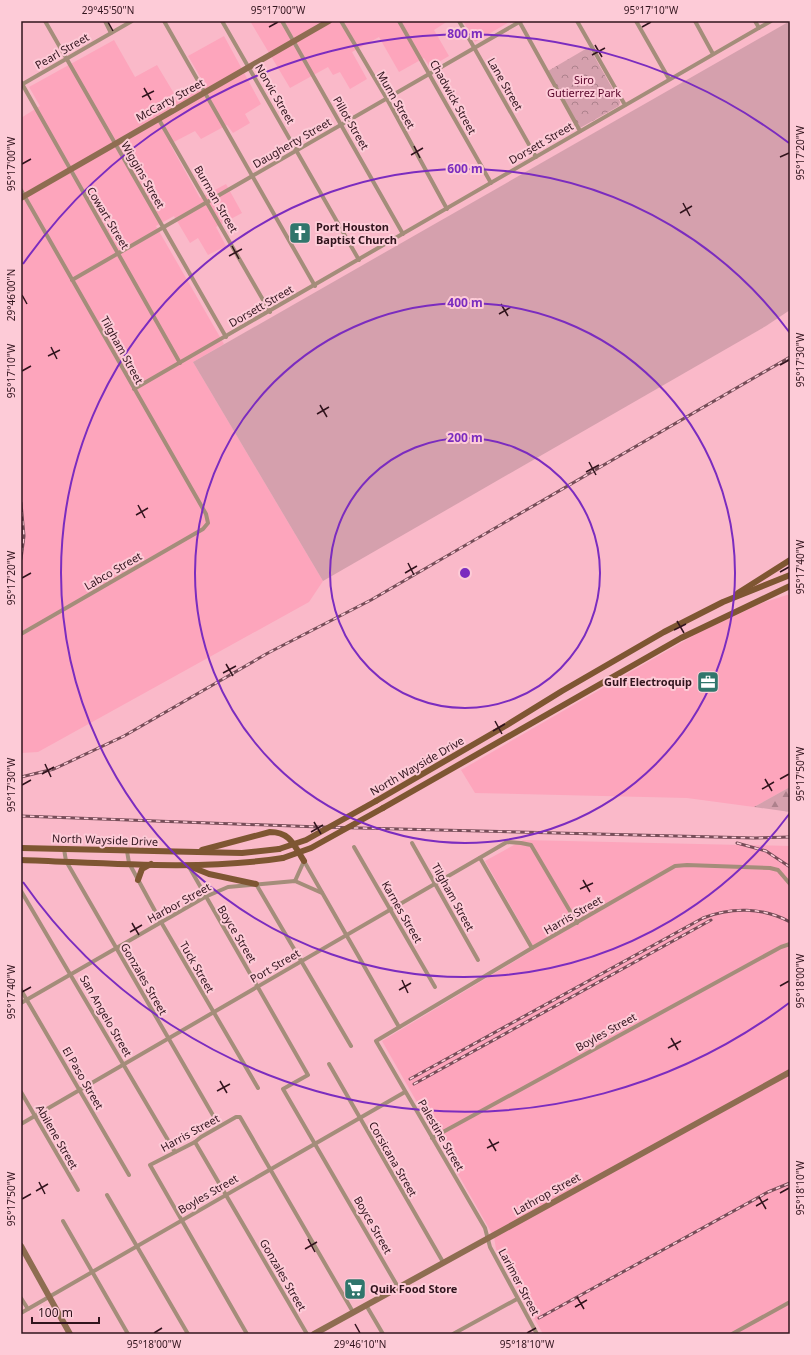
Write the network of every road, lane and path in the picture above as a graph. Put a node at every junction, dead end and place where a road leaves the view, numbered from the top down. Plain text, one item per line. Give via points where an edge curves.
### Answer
1 (45, 21) edge
2 (105, 21) edge
3 (132, 21) edge
4 (164, 21) edge
5 (222, 21) edge
6 (282, 21) edge
7 (329, 21) edge
8 (341, 21) edge
9 (399, 21) edge
10 (459, 21) edge
11 (520, 21) edge
12 (577, 21) edge
13 (636, 21) edge
14 (695, 21) edge
15 (755, 21) edge
16 (771, 21) edge
17 (759, 28) junction
18 (111, 33) junction
19 (294, 41) junction
20 (475, 48) junction
21 (713, 54) junction
22 (66, 59) junction
23 (249, 66) junction
24 (430, 74) junction
25 (669, 79) junction
26 (22, 84) edge
27 (204, 93) junction
28 (386, 99) junction
29 (625, 105) junction
30 (158, 118) junction
31 (342, 125) junction
32 (580, 131) junction
33 (114, 143) junction
34 (297, 152) junction
35 (536, 157) junction
36 (69, 169) junction
37 (252, 177) junction
38 (491, 183) junction
39 (22, 194) edge
40 (208, 203) junction
41 (447, 209) junction
42 (164, 229) junction
43 (403, 234) junction
44 (119, 254) junction
45 (359, 260) junction
46 (72, 280) junction
47 (315, 286) junction
48 (270, 312) junction
49 (226, 337) junction
50 (180, 363) junction
51 (134, 389) junction
52 (207, 519) joint
53 (790, 560) edge
54 (790, 575) edge
55 (790, 586) edge
56 (790, 590) edge
57 (767, 596) junction
58 (723, 602) junction
59 (21, 634) edge
60 (412, 843) dead end
61 (354, 847) dead end
62 (21, 848) edge
63 (64, 849) junction
64 (128, 851) junction
65 (194, 852) junction
66 (480, 858) junction
67 (21, 860) edge
68 (304, 861) junction
69 (66, 862) junction
70 (129, 863) junction
71 (151, 864) junction
72 (188, 865) junction
73 (138, 880) junction
74 (295, 881) junction
75 (256, 884) junction
76 (436, 884) junction
77 (790, 884) edge
78 (21, 891) edge
79 (322, 893) junction
80 (205, 897) junction
81 (391, 910) junction
82 (161, 922) junction
83 (577, 924) junction
84 (346, 935) junction
85 (790, 944) edge
86 (532, 948) junction
87 (117, 949) junction
88 (478, 960) dead end
89 (302, 961) junction
90 (72, 974) junction
91 (258, 987) junction
92 (435, 987) dead end
93 (21, 990) edge
94 (27, 1000) junction
95 (21, 1003) edge
96 (213, 1013) junction
97 (399, 1027) junction
98 (168, 1039) junction
99 (376, 1041) joint
100 (352, 1046) dead end
101 (124, 1064) junction
102 (329, 1064) dead end
103 (790, 1072) edge
104 (258, 1088) dead end
105 (79, 1090) junction
106 (21, 1092) edge
107 (405, 1092) junction
108 (35, 1116) junction
109 (214, 1117) dead end
110 (359, 1118) junction
111 (21, 1124) edge
112 (432, 1138) junction
113 (195, 1142) junction
114 (315, 1144) junction
115 (175, 1152) junction
116 (270, 1169) junction
117 (129, 1175) dead end
118 (78, 1190) dead end
119 (226, 1194) junction
120 (107, 1195) dead end
121 (181, 1220) junction
122 (63, 1221) dead end
123 (488, 1238) junction
124 (21, 1246) edge
125 (137, 1246) junction
126 (443, 1262) junction
127 (92, 1272) junction
128 (398, 1287) junction
129 (49, 1297) junction
130 (21, 1298) edge
131 (517, 1299) junction
132 (790, 1302) edge
133 (366, 1305) junction
134 (28, 1309) junction
135 (353, 1312) junction
136 (21, 1313) edge
137 (70, 1334) edge
138 (128, 1334) edge
139 (188, 1334) edge
140 (247, 1334) edge
141 (306, 1334) edge
142 (314, 1334) edge
143 (382, 1334) edge
144 (453, 1334) edge
145 (537, 1334) edge
146 (732, 1334) edge

1 - 22 street, Wiggins Street
2 - 18 street
3 - 18 street, Pearl Street
4 - 27 street
5 - 23 street, Norvic Street
6 - 19 street, Pillot Street
7 - 19 street, McCarty Street
8 - 28 street, Munn Street
9 - 24 street, Chadwick Street
10 - 20 street, Lane Street
11 - 20 street, Daugherty Street
11 - 32 street
12 - 29 street
13 - 25 street
14 - 21 street
15 - 17 street
16 - 17 street, Dorsett Street
17 - 21 street, Dorsett Street
18 - 22 street, Pearl Street
19 - 23 street, McCarty Street
19 - 31 street, Pillot Street
20 - 24 street, Daugherty Street
20 - 35 street, Lane Street
21 - 25 street, Dorsett Street
22 - 26 street, Pearl Street
22 - 33 street, Wiggins Street
23 - 27 street, McCarty Street
23 - 34 street, Norvic Street
24 - 28 street, Daugherty Street
24 - 38 street, Chadwick Street
25 - 29 street, Dorsett Street
26 - 36 street, Cowart Street
27 - 30 street, McCarty Street
27 - 37 street
28 - 31 street, Daugherty Street
28 - 41 street, Munn Street
29 - 32 street, Dorsett Street
30 - 33 street, McCarty Street
30 - 40 street, Burman Street
31 - 34 street, Daugherty Street
31 - 43 street, Pillot Street
32 - 35 street, Dorsett Street
33 - 36 street, McCarty Street
33 - 42 street, Wiggins Street
34 - 37 street, Daugherty Street
34 - 45 street, Norvic Street
35 - 38 street, Dorsett Street
36 - 39 street, McCarty Street
36 - 44 street, Cowart Street
37 - 40 street, Daugherty Street
37 - 47 street
38 - 41 street, Dorsett Street
39 - 46 street, Tilgham Street
40 - 42 street, Daugherty Street
40 - 48 street, Burman Street
41 - 43 street, Dorsett Street
42 - 44 street, Daugherty Street
42 - 49 street, Wiggins Street
43 - 45 street, Dorsett Street
44 - 46 street, Daugherty Street
44 - 50 street, Cowart Street
45 - 47 street, Dorsett Street
46 - 51 street, Tilgham Street
47 - 48 street, Dorsett Street
48 - 49 street, Dorsett Street
49 - 50 street, Dorsett Street
50 - 51 street, Dorsett Street
51 - 52 street, Tilgham Street
52 - 59 street, Labco Street via 208,523 203,529
53 - 58 main road
54 - 58 main road, North Wayside Drive
55 - 57 main road, North Wayside Drive
56 - 57 main road
57 - 72 main road, North Wayside Drive, bridge via 676,640 311,848 283,858 252,863
58 - 65 main road, North Wayside Drive, bridge via 642,644 306,840 280,849 242,853
60 - 76 street, Tilgham Street
61 - 81 street, Karnes Street
62 - 63 main road, North Wayside Drive
63 - 64 main road, North Wayside Drive
63 - 69 street, Gonzales Street
64 - 65 main road, North Wayside Drive
64 - 70 street, Tuck Street
65 - 68 main road via 270,832 279,832 290,839
66 - 76 street, Port Street
66 - 83 street, Port Street via 507,842 531,845
66 - 86 street
67 - 69 main road, North Wayside Drive
68 - 74 street
68 - 79 street
69 - 70 main road, North Wayside Drive
69 - 87 street, Gonzales Street
70 - 71 main road, North Wayside Drive
70 - 73 street, Tuck Street
71 - 72 main road, North Wayside Drive
71 - 73 main road via 142,869
72 - 75 main road via 209,874
72 - 80 street, Boyce Street
73 - 82 street, Tuck Street
74 - 75 street, Harbor Street
74 - 79 street
75 - 80 street, Harbor Street via 228,888
75 - 89 street
76 - 81 street, Port Street
76 - 88 street, Tilgham Street
77 - 83 street, Harris Street via 782,873 770,868 679,865
78 - 90 street, San Angelo Street
79 - 84 street
80 - 82 street, Harbor Street
80 - 91 street, Boyce Street
81 - 84 street, Port Street
81 - 92 street, Karnes Street
82 - 87 street, Harbor Street
82 - 96 street, Tuck Street
83 - 86 street, Harris Street
84 - 89 street, Port Street
84 - 97 street
85 - 112 street, Boyles Street
86 - 97 street, Harris Street
87 - 90 street, Harbor Street
87 - 98 street, Gonzales Street
89 - 91 street, Port Street
89 - 100 street
90 - 94 street, Harbor Street
90 - 101 street, San Angelo Street
91 - 96 street, Port Street
91 - 114 street, Boyce Street via 308,1075 283,1089
93 - 94 street, El Paso Street
94 - 95 street, Harbor Street
94 - 105 street, El Paso Street
96 - 98 street, Port Street
96 - 104 street, Tuck Street
97 - 99 street, Harris Street
98 - 101 street, Port Street
98 - 109 street, Gonzales Street
99 - 107 street, Palestine Street
101 - 105 street, Port Street
101 - 115 street, San Angelo Street
102 - 110 street, Corsicana Street
103 - 123 street, Lathrop Street
105 - 108 street, Port Street
105 - 117 street, El Paso Street
106 - 108 street, Abilene Street
107 - 110 street, Boyles Street
107 - 112 street, Palestine Street
108 - 111 street, Port Street
108 - 118 street, Abilene Street
110 - 114 street, Boyles Street
110 - 126 street, Corsicana Street
112 - 123 street, Palestine Street via 485,1228
113 - 115 street, Harris Street
113 - 116 street, Harris Street via 236,1117 240,1118
113 - 119 street, Gonzales Street
114 - 116 street, Boyles Street
114 - 128 street, Boyce Street
115 - 121 street, Harris Street via 150,1165
116 - 119 street, Boyles Street
116 - 135 street
119 - 121 street, Boyles Street
119 - 141 street, Gonzales Street
120 - 125 street
121 - 125 street, Boyles Street
121 - 140 street
122 - 127 street
123 - 126 street, Lathrop Street
123 - 131 street, Larimer Street via 490,1247
124 - 129 street
125 - 127 street, Boyles Street
125 - 139 street
126 - 128 street, Lathrop Street
127 - 129 street, Boyles Street
127 - 138 street
128 - 133 street, Lathrop Street
129 - 134 street, Boyles Street
129 - 137 street
130 - 134 street
131 - 144 street
131 - 145 street, Larimer Street
132 - 146 street
133 - 135 street, Lathrop Street
133 - 143 street
134 - 136 street, Boyles Street
135 - 142 street, Lathrop Street

